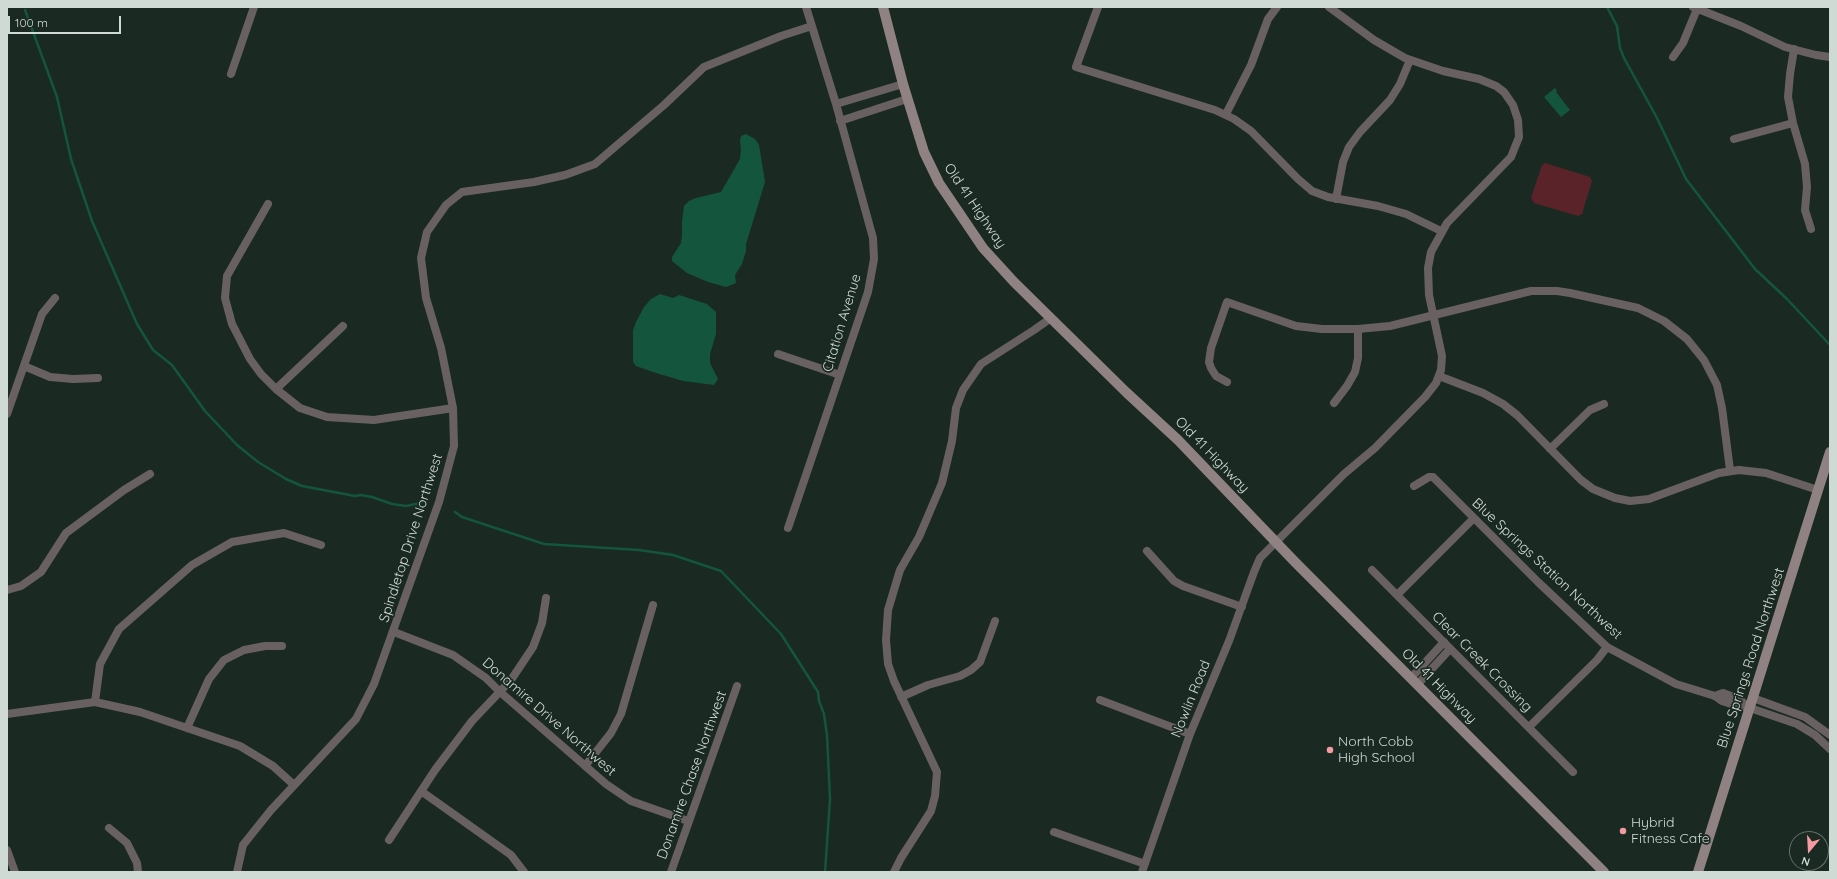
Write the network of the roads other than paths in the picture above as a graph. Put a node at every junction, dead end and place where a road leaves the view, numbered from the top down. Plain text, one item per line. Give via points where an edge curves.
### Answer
1 (254, 7) edge
2 (806, 7) edge
3 (883, 7) edge
4 (1098, 7) edge
5 (1277, 7) edge
6 (1329, 7) edge
7 (1695, 8) edge
8 (812, 26) junction
9 (1794, 50) junction
10 (1673, 57) dead end
11 (1830, 57) edge
12 (1410, 60) junction
13 (231, 74) dead end
14 (903, 84) junction
15 (907, 98) junction
16 (836, 104) junction
17 (1226, 114) junction
18 (840, 121) junction
19 (1792, 123) junction
20 (1734, 139) dead end
21 (1336, 199) junction
22 (268, 204) dead end
23 (1811, 230) dead end
24 (1441, 231) junction
25 (56, 298) dead end
26 (1433, 316) junction
27 (1051, 318) junction
28 (343, 326) dead end
29 (1358, 329) junction
30 (778, 354) dead end
31 (24, 366) junction
32 (840, 375) junction
33 (1439, 376) junction
34 (98, 378) dead end
35 (1227, 382) dead end
36 (276, 390) junction
37 (1334, 403) dead end
38 (1604, 404) dead end
39 (453, 408) junction
40 (7, 414) edge
41 (1550, 449) junction
42 (1830, 452) edge
43 (1730, 470) junction
44 (150, 474) dead end
45 (1414, 486) dead end
46 (1818, 490) junction
47 (1474, 518) junction
48 (788, 528) dead end
49 (1275, 542) junction
50 (321, 545) dead end
51 (1147, 551) dead end
52 (1372, 570) dead end
53 (7, 590) edge
54 (1397, 595) junction
55 (546, 598) dead end
56 (653, 605) dead end
57 (1242, 607) junction
58 (995, 621) dead end
59 (394, 632) junction
60 (1444, 642) junction
61 (282, 646) dead end
62 (1607, 647) junction
63 (1450, 648) junction
64 (1414, 681) junction
65 (737, 686) dead end
66 (499, 692) junction
67 (901, 697) junction
68 (1100, 700) dead end
69 (95, 702) junction
70 (1751, 703) junction
71 (7, 714) edge
72 (1529, 727) junction
73 (187, 728) junction
74 (1190, 734) junction
75 (1830, 735) edge
76 (1830, 749) edge
77 (585, 766) junction
78 (1573, 772) dead end
79 (294, 785) junction
80 (421, 791) junction
81 (688, 821) junction
82 (109, 828) dead end
83 (1054, 832) dead end
84 (389, 840) dead end
85 (7, 850) edge
86 (1144, 868) edge
87 (15, 872) edge
88 (138, 872) edge
89 (237, 872) edge
90 (524, 872) edge
91 (671, 872) edge
92 (894, 872) edge
93 (1604, 872) edge
94 (1698, 872) edge

1 - 13 street
2 - 8 street, Citation Avenue
3 - 14 main road, Old 41 Highway
4 - 17 street via 1076,68
5 - 17 street via 1268,20 1251,65
6 - 12 street via 1374,40
7 - 9 street
7 - 10 street via 1683,43
8 - 16 street, Citation Avenue
8 - 39 street, Spindletop Drive Northwest via 704,67 596,164 534,182 462,192 446,204 427,232 421,258 426,298 441,348
9 - 11 street
9 - 19 street via 1788,86
12 - 21 street via 1390,100 1360,132 1349,148 1343,162
12 - 24 street via 1496,86 1509,98 1518,120 1519,137 1511,157
14 - 15 main road, Old 41 Highway
14 - 16 street
15 - 18 street
15 - 27 main road, Old 41 Highway via 924,152 939,183 983,248
16 - 18 street, Citation Avenue
17 - 21 street via 1258,137 1305,185 1320,194
18 - 32 street, Citation Avenue via 873,238 874,259 868,292
19 - 20 street
19 - 23 street via 1805,164 1805,210
21 - 24 street via 1406,214
22 - 36 street via 227,276 225,298 232,324 250,359
24 - 26 street via 1428,268
25 - 31 street via 42,314
26 - 29 street via 1390,326
26 - 33 street via 1442,350
26 - 43 street via 1518,294 1545,290 1616,302 1651,314 1687,339 1711,373 1717,385 1722,408
27 - 49 main road, Old 41 Highway via 1178,440
27 - 67 street via 981,364 963,390 956,408 952,441 942,482 918,537 900,570 888,610 888,664
28 - 36 street
29 - 35 street via 1296,326 1227,302 1211,348 1209,362 1216,376
29 - 37 street via 1358,358 1355,372
30 - 32 street
31 - 34 street via 50,377
31 - 40 street
32 - 48 street, Citation Avenue
33 - 41 street via 1483,393 1503,404
33 - 49 street, Nowlin Road via 1431,391 1375,448 1344,474
36 - 39 street via 300,408 327,417 374,420
38 - 41 street via 1590,410
39 - 59 street, Spindletop Drive Northwest via 454,446 439,502
41 - 43 street via 1580,480 1593,489 1611,497 1630,501 1649,499
42 - 46 main road, Blue Springs Road Northwest
43 - 46 street via 1766,473
44 - 53 street via 66,533 41,572 21,586
45 - 47 street, Blue Springs Station Northwest via 1433,477
46 - 70 main road, Blue Springs Road Northwest
47 - 54 street
47 - 62 street, Blue Springs Station Northwest
49 - 57 street, Nowlin Road via 1257,563
49 - 64 main road, Old 41 Highway
50 - 69 street via 284,533 232,542 192,565 119,629 100,664
51 - 57 street via 1174,581
52 - 54 street, Clear Creek Crossing
54 - 60 street, Clear Creek Crossing
55 - 66 street via 542,623 533,647 511,680
56 - 77 street via 621,714
57 - 74 street, Nowlin Road
58 - 67 street via 980,662 971,670
59 - 66 street, Donamire Drive Northwest via 453,656 486,678
59 - 79 street, Spindletop Drive Northwest via 374,684 356,719
60 - 63 street, Clear Creek Crossing
60 - 64 street
61 - 73 street via 244,650 224,660 209,679
62 - 70 street, Blue Springs Station Northwest via 1666,679 1716,696 1722,701 1737,706
62 - 72 street
63 - 64 street
63 - 72 street, Clear Creek Crossing
64 - 93 main road, Old 41 Highway
65 - 81 street, Donamire Chase Northwest
66 - 77 street, Donamire Drive Northwest
66 - 80 street via 472,721
67 - 92 street via 937,772 931,811
68 - 74 street
69 - 71 street
69 - 73 street via 140,712
70 - 75 street via 1804,717
70 - 76 street via 1797,724 1815,735
70 - 94 main road, Blue Springs Road Northwest
72 - 78 street, Clear Creek Crossing
73 - 79 street via 240,746 273,766
74 - 86 street, Nowlin Road
77 - 81 street, Donamire Drive Northwest via 631,801
79 - 89 street, Spindletop Drive Northwest via 243,846
80 - 84 street
80 - 90 street via 511,855
81 - 91 street, Donamire Chase Northwest
82 - 88 street via 127,843 137,862
83 - 86 street
85 - 87 street

